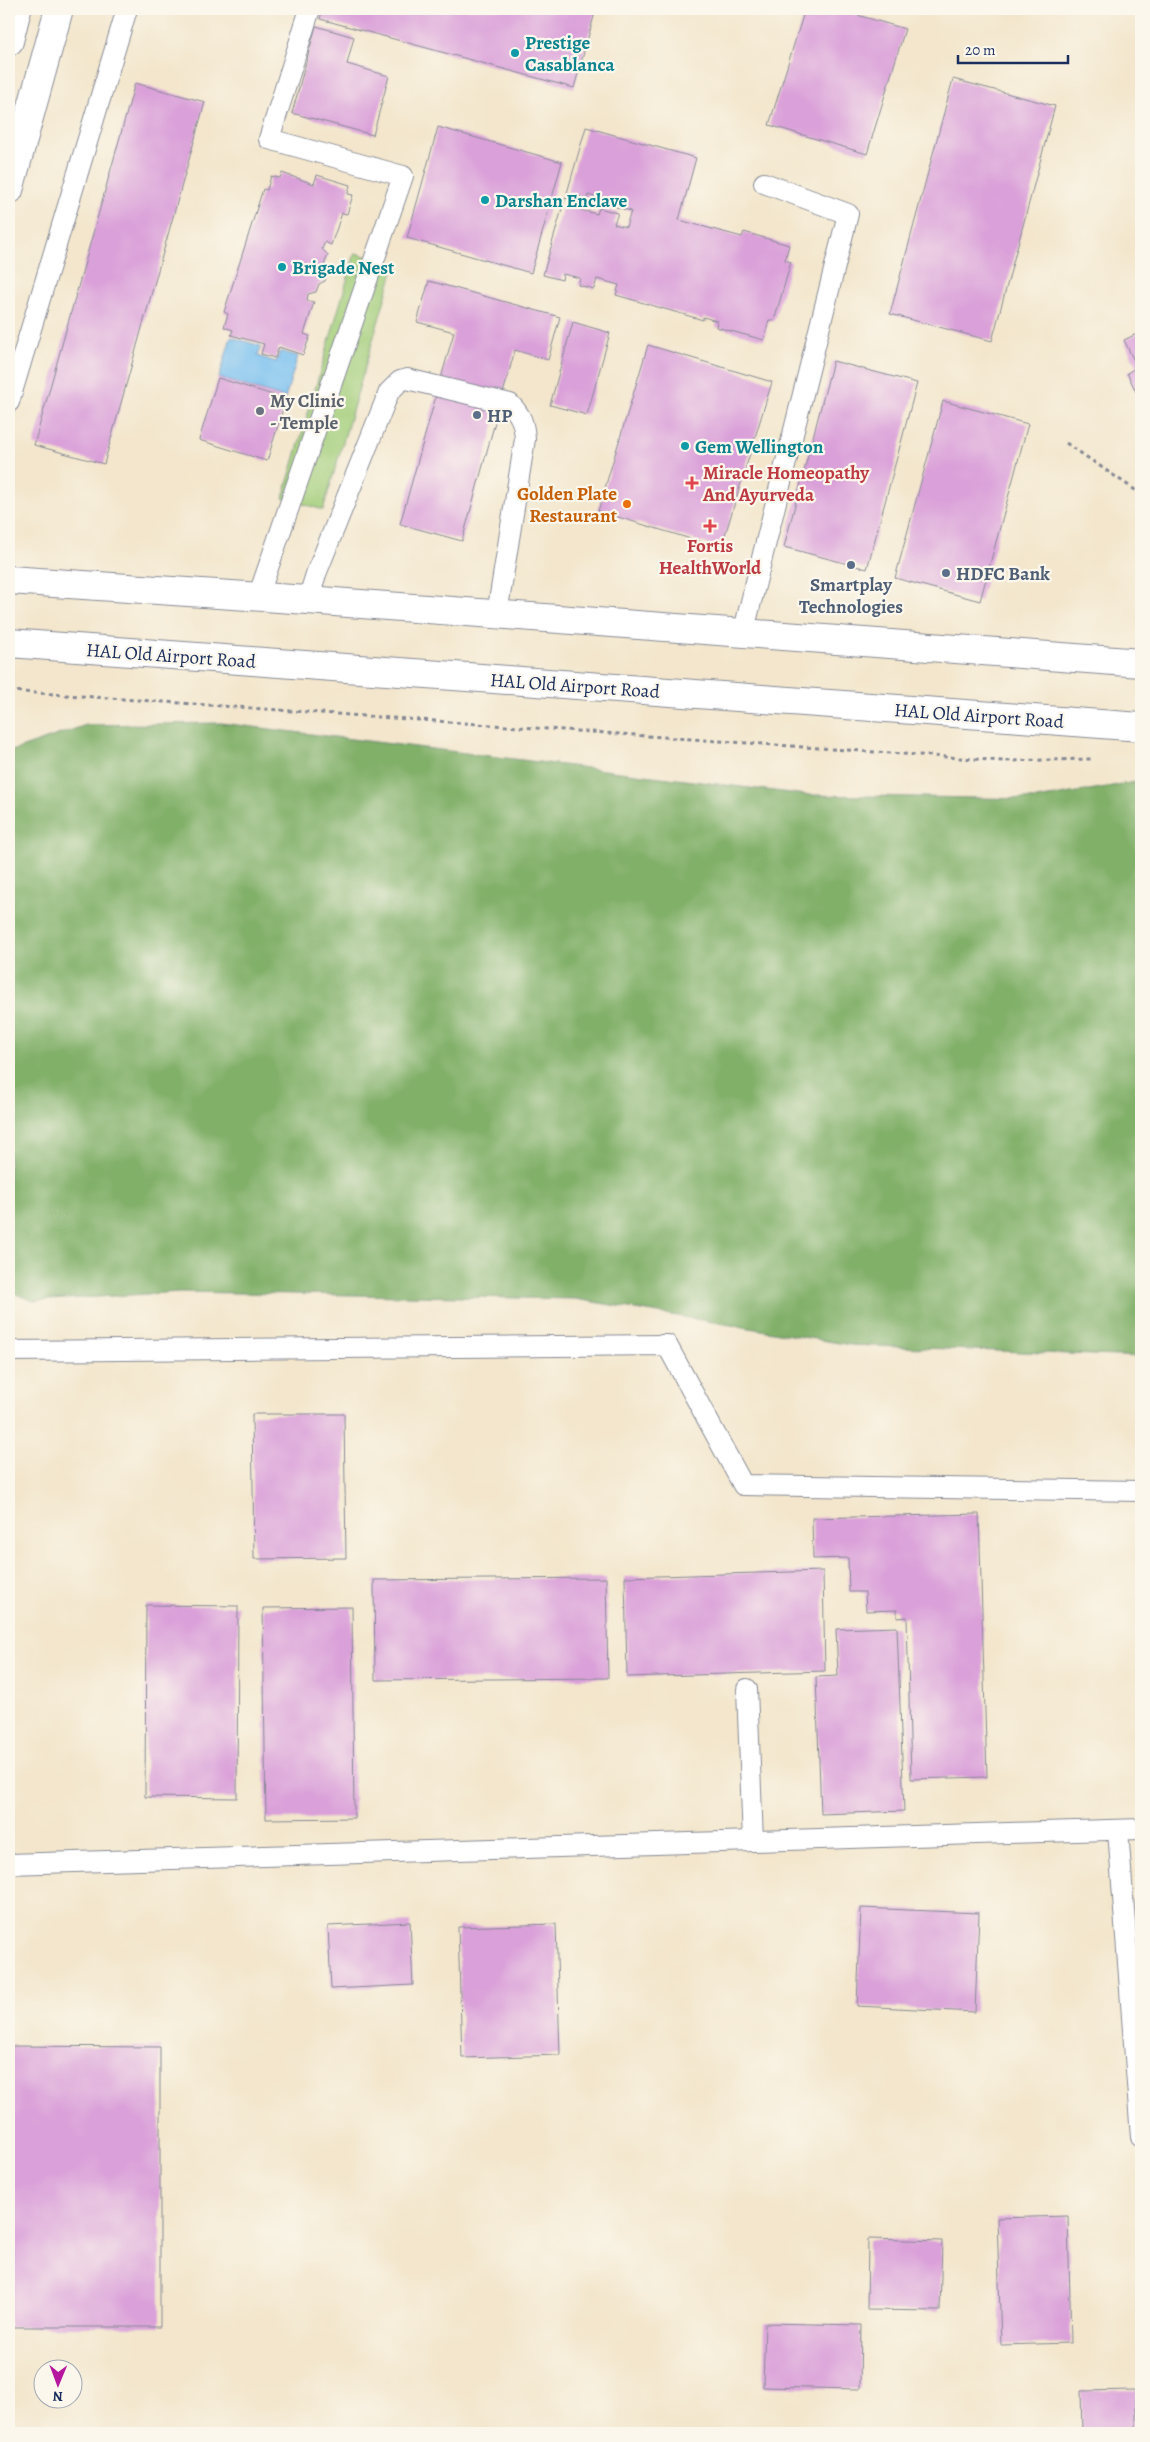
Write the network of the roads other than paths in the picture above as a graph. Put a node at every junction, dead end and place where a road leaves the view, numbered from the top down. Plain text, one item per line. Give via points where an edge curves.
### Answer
1 (17, 9) edge
2 (59, 9) edge
3 (127, 9) edge
4 (310, 9) edge
5 (9, 41) edge
6 (764, 183) dead end
7 (9, 190) edge
8 (9, 402) edge
9 (9, 580) edge
10 (258, 596) junction
11 (308, 600) junction
12 (496, 614) junction
13 (743, 634) junction
14 (9, 642) edge
15 (1141, 663) edge
16 (1141, 727) edge
17 (9, 1351) edge
18 (1141, 1491) edge
19 (747, 1689) dead end
20 (1141, 1829) edge
21 (1118, 1830) junction
22 (753, 1841) junction
23 (9, 1864) edge
24 (1141, 2137) edge

1 - 5 main road
2 - 7 main road
3 - 8 lane
4 - 10 lane via 269,139 403,176
6 - 13 lane via 848,214
9 - 10 main road
10 - 11 main road
11 - 12 main road
11 - 12 lane via 389,392 407,379 510,404 524,424 525,439
12 - 13 main road
13 - 15 main road
14 - 16 main road, HAL Old Airport Road
17 - 18 lane via 667,1345 743,1484
19 - 22 lane
20 - 21 lane
21 - 22 lane
21 - 24 lane
22 - 23 lane

